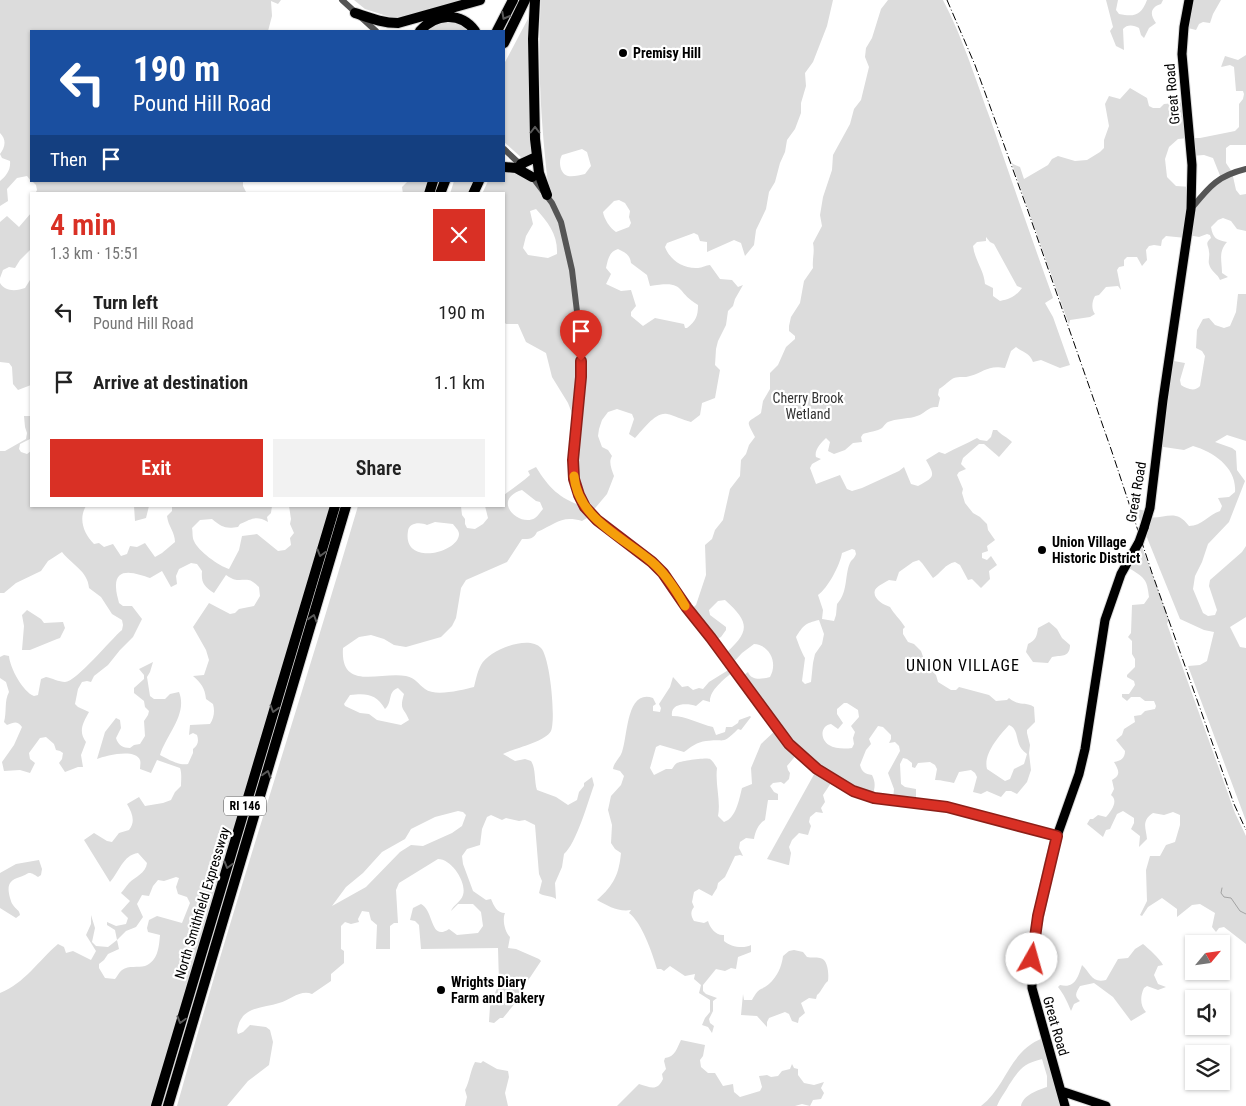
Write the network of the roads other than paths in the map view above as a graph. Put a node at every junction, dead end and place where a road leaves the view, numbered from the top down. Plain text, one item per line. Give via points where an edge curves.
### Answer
1 (342, 0) edge
2 (480, 0) edge
3 (513, 0) edge
4 (525, 0) edge
5 (535, 0) edge
6 (1189, 0) edge
7 (355, 13) junction
8 (398, 23) junction
9 (375, 30) edge
10 (389, 30) edge
11 (421, 30) edge
12 (473, 30) edge
13 (498, 30) edge
14 (505, 41) edge
15 (505, 150) edge
16 (536, 157) junction
17 (521, 164) junction
18 (505, 167) edge
19 (1246, 169) edge
20 (532, 177) junction
21 (547, 195) junction
22 (1191, 209) junction
23 (334, 507) edge
24 (346, 507) edge
25 (1057, 836) junction
26 (1061, 1091) junction
27 (156, 1106) edge
28 (168, 1106) edge
29 (1065, 1106) edge
30 (1106, 1106) edge

1 - 7 street
2 - 8 highway
3 -> 13 highway
4 - 14 highway
16 -> 5 highway
6 - 22 main road, Great Road via 1182,54 1192,165
7 - 8 highway via 374,20
7 - 9 street
8 - 10 highway
11 - 12 highway via 444,17 461,20
15 - 17 street
16 - 17 highway
16 - 21 highway
17 - 20 street
18 - 20 highway via 516,168
19 - 22 street via 1216,181
20 - 21 street
21 - 25 street via 561,222 567,243 578,318 581,377 573,460 574,479 585,507 663,573 770,721 789,744 817,769 853,791 874,798 947,807
22 - 25 main road, Great Road, bridge via 1150,508 1105,620 1083,758
23 -> 27 highway, North Smithfield Expressway / RI 146
28 -> 24 highway, North Smithfield Expressway / RI 146
25 - 26 main road, Great Road via 1036,929 1032,988
26 - 29 main road, Great Road
26 - 30 main road

